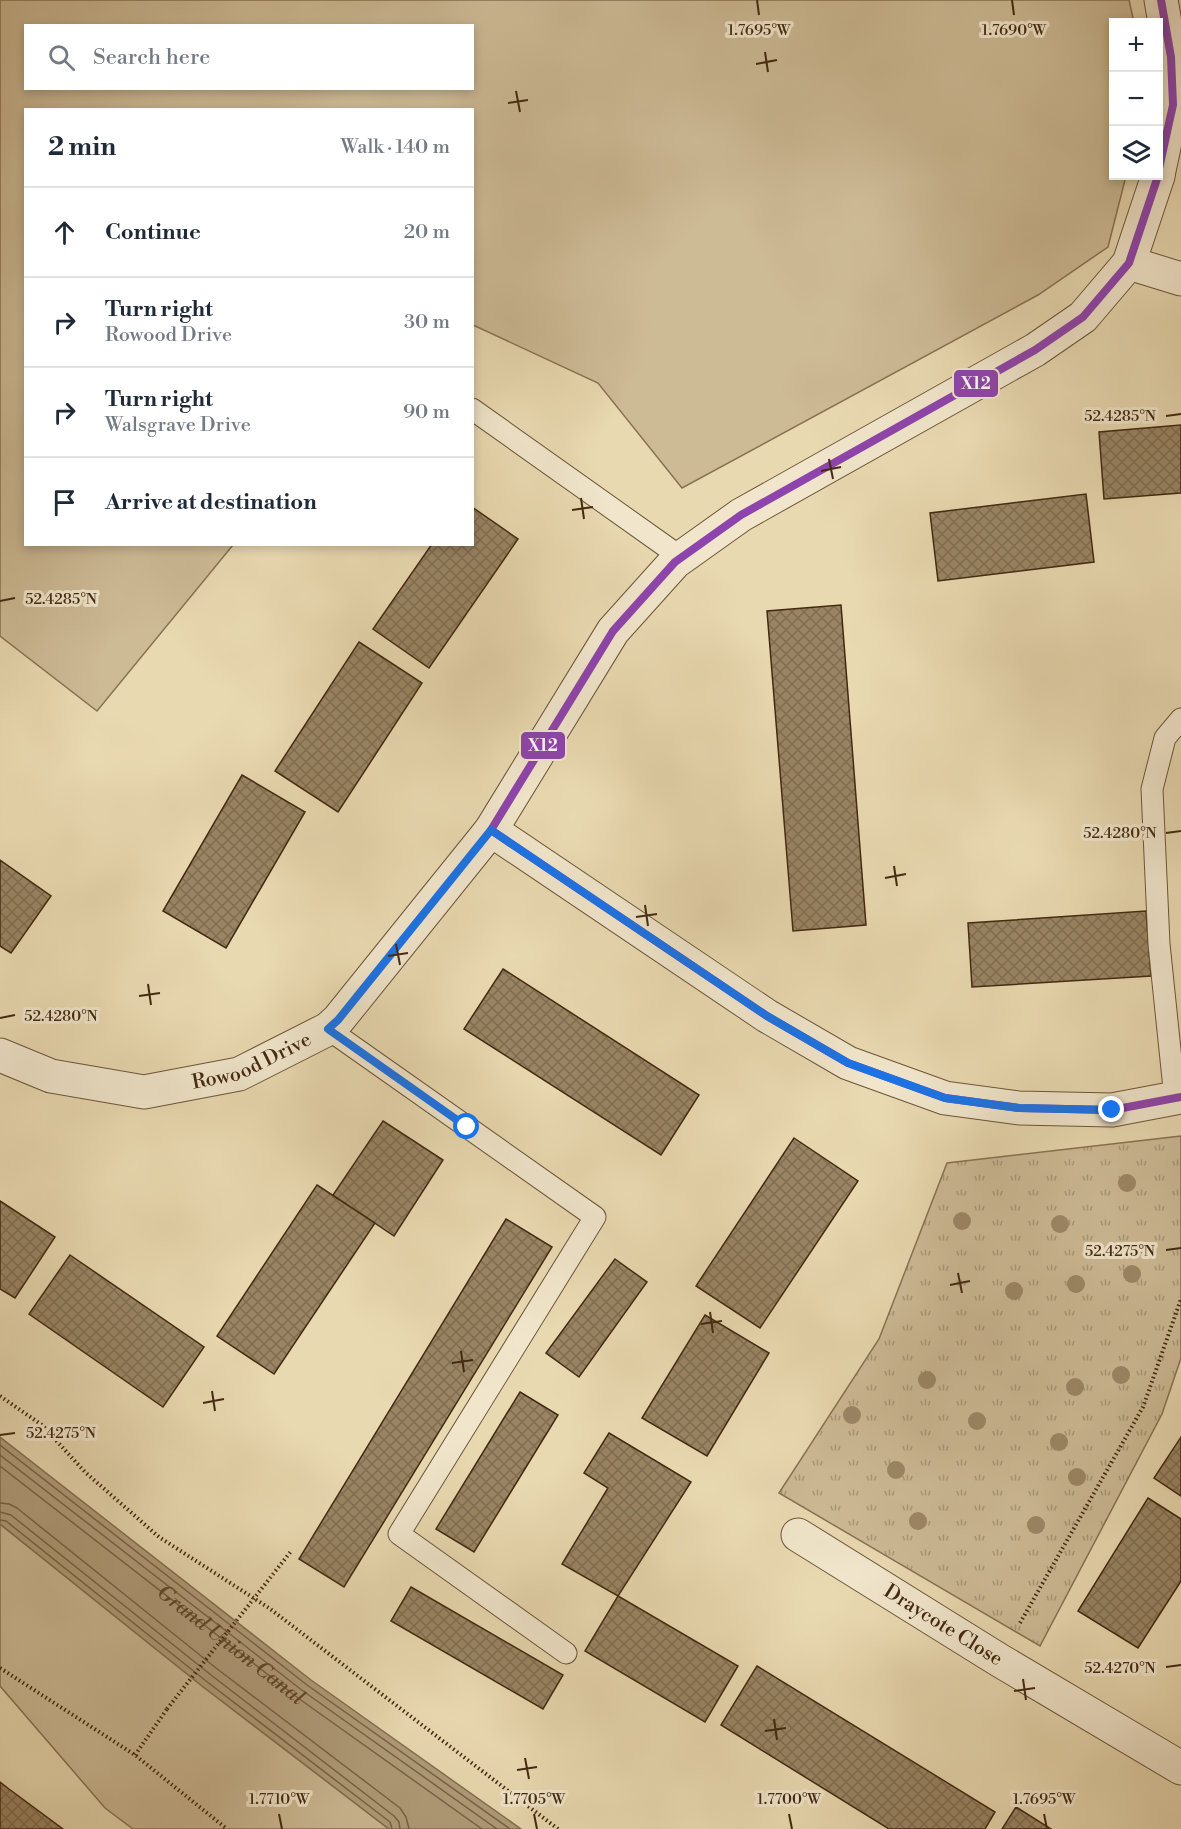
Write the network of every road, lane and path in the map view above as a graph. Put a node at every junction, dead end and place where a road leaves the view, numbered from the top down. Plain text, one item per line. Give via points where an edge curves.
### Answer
1 (1161, 0) edge
2 (1163, 152) edge
3 (1156, 180) edge
4 (1129, 262) junction
5 (1181, 279) edge
6 (474, 410) edge
7 (682, 558) junction
8 (1181, 719) edge
9 (491, 830) junction
10 (328, 1029) junction
11 (0, 1055) edge
12 (1178, 1097) edge
13 (1181, 1299) edge
14 (0, 1396) edge
15 (798, 1536) dead end
16 (292, 1550) dead end
17 (566, 1653) dead end
18 (999, 1660) junction
19 (0, 1668) edge
20 (135, 1755) junction
21 (1181, 1768) edge
22 (227, 1829) edge
23 (558, 1829) edge

1 - 2 street, Rowood Drive via 1171,57 1173,105
3 - 4 street, Rowood Drive
4 - 5 street
4 - 7 street, Rowood Drive via 1083,317 1035,350 741,515
6 - 7 lane
7 - 9 street, Rowood Drive via 613,631
8 - 12 lane via 1166,738 1152,789 1159,944
9 - 10 street, Rowood Drive
9 - 12 street via 767,1016 848,1063 945,1098 1019,1108 1112,1110
10 - 11 street, Rowood Drive via 239,1074 144,1092 51,1076
10 - 17 lane via 595,1217 399,1534
13 - 18 path via 1143,1407
14 - 23 path via 42,1425 85,1472 159,1538 269,1608
15 - 18 street, Draycote Close
16 - 20 path, bridge
18 - 21 street, Draycote Close
19 - 20 path
20 - 22 path

